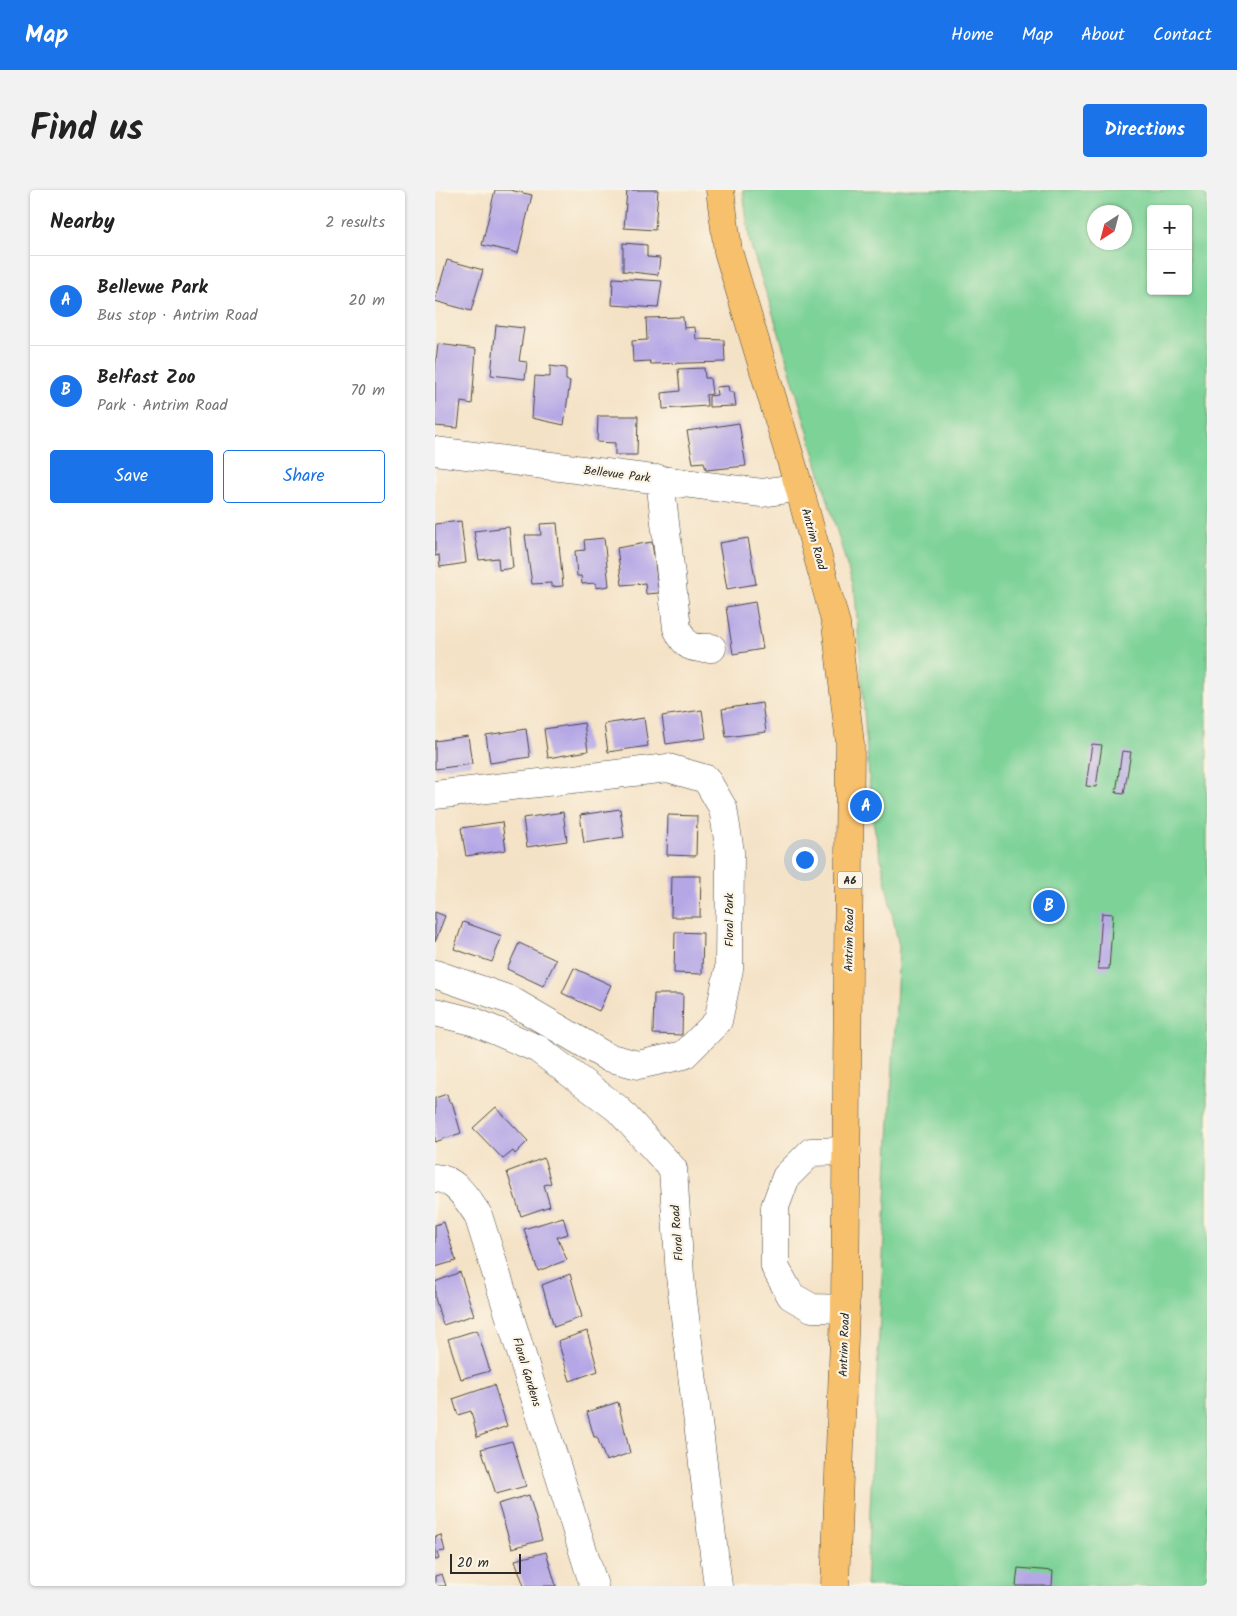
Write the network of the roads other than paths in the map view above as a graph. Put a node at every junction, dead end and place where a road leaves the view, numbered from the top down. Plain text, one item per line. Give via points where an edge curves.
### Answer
1 (720, 190) edge
2 (435, 451) edge
3 (661, 480) junction
4 (799, 488) junction
5 (713, 648) dead end
6 (435, 795) edge
7 (435, 974) edge
8 (435, 1012) edge
9 (847, 1151) junction
10 (435, 1178) edge
11 (845, 1309) junction
12 (594, 1586) edge
13 (718, 1586) edge
14 (835, 1586) edge

1 - 4 main road, Antrim Road / A6 via 728,251
2 - 3 street, Bellevue Park
3 - 4 street, Bellevue Park via 762,493
3 - 5 street via 677,628 682,640 693,648
4 - 9 main road, Antrim Road / A6 via 837,624 850,743
6 - 7 street, Floral Park via 667,768 706,779 723,808 730,852 729,969 718,1021 684,1055 638,1065 607,1056 510,1000
8 - 13 street, Floral Road via 475,1022 538,1049 618,1109 673,1169 680,1276
9 - 11 main road, Antrim Road / A6
9 - 11 street via 811,1152 786,1177 775,1207 775,1267 791,1296 812,1308
10 - 12 street, Floral Gardens via 446,1178 457,1187 478,1215
11 - 14 main road, Antrim Road / A6

